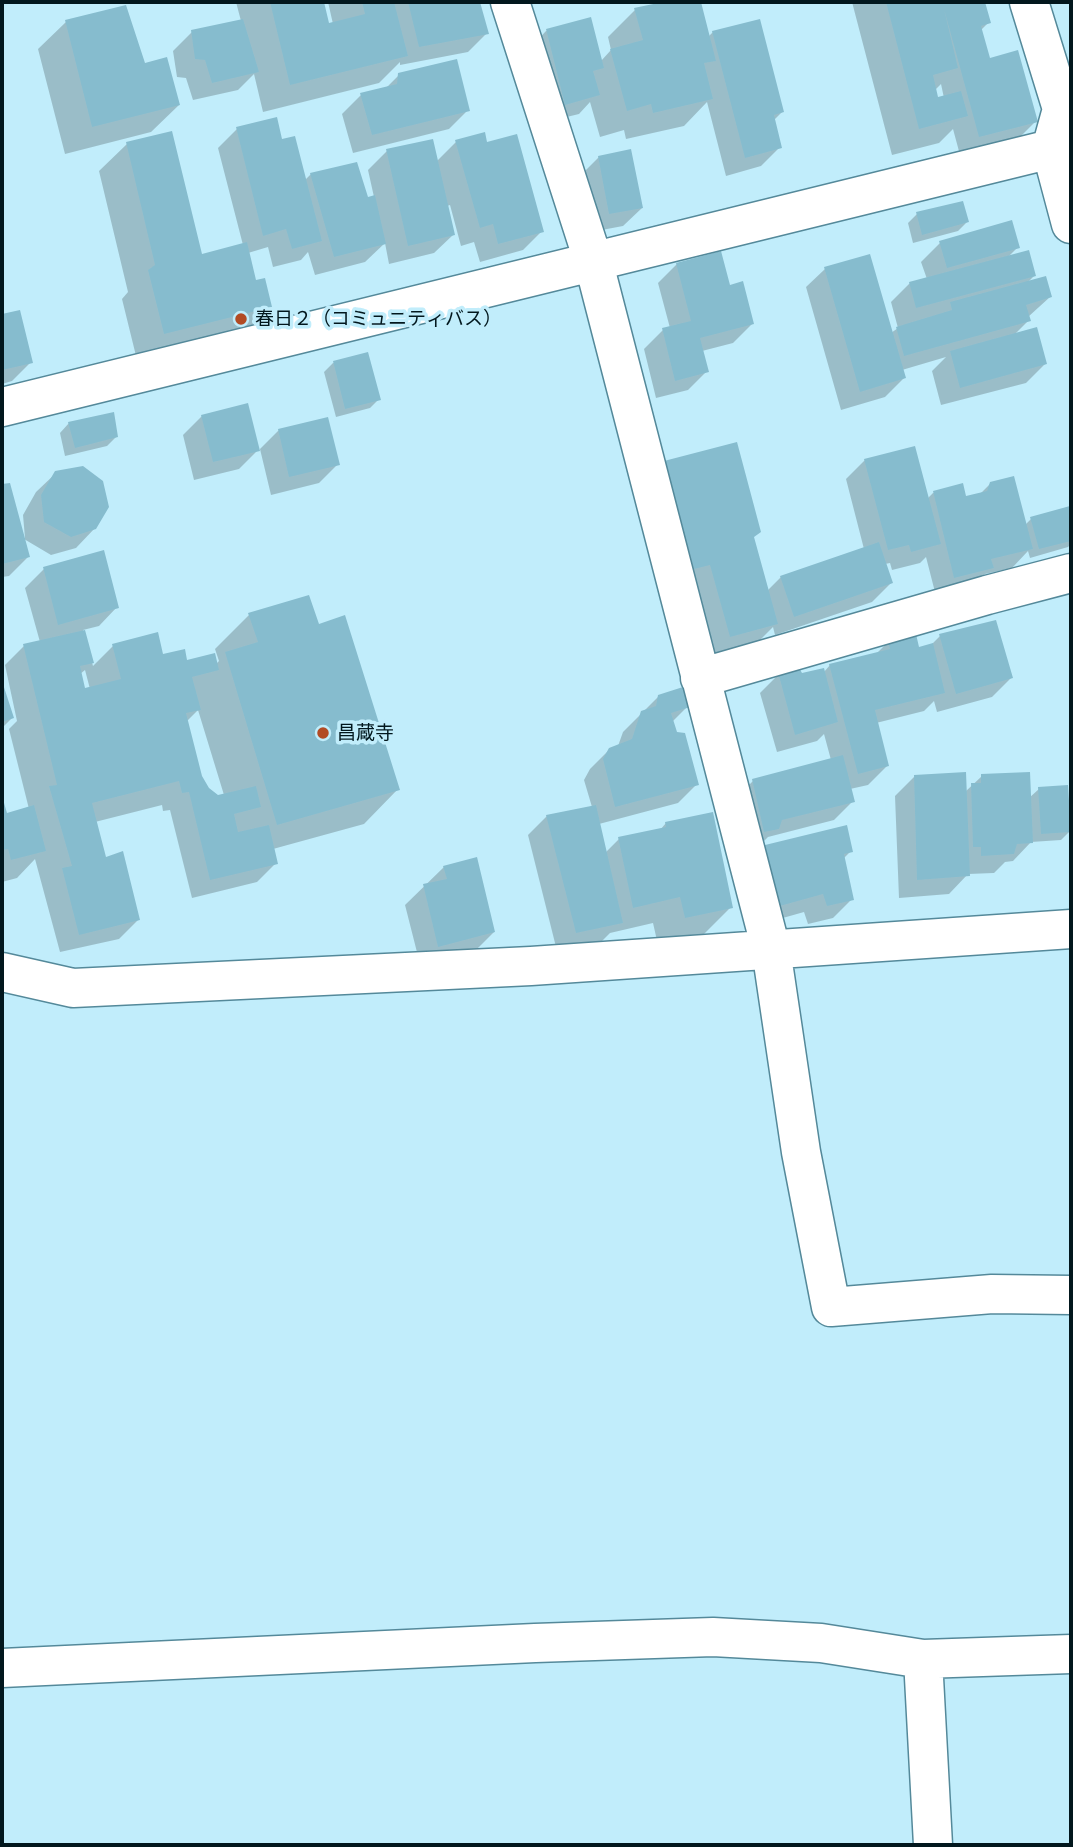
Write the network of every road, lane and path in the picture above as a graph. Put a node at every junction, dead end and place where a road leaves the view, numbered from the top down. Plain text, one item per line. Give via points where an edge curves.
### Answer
1 (510, 2) edge
2 (1029, 2) edge
3 (1051, 149) junction
4 (1071, 224) edge
5 (593, 260) junction
6 (2, 407) edge
7 (1071, 573) edge
8 (701, 678) junction
9 (1071, 929) edge
10 (771, 950) junction
11 (2, 972) edge
12 (1071, 1295) edge
13 (1071, 1654) edge
14 (923, 1659) junction
15 (2, 1668) edge
16 (933, 1845) edge

1 - 5 street
2 - 3 street via 1062,109
3 - 4 street
3 - 5 street
5 - 6 street
5 - 8 street
7 - 8 street
8 - 10 street
9 - 10 street
10 - 11 street via 73,989
10 - 12 street via 801,1152 831,1307 992,1294
13 - 14 street
14 - 15 street via 821,1643 713,1637
14 - 16 street

